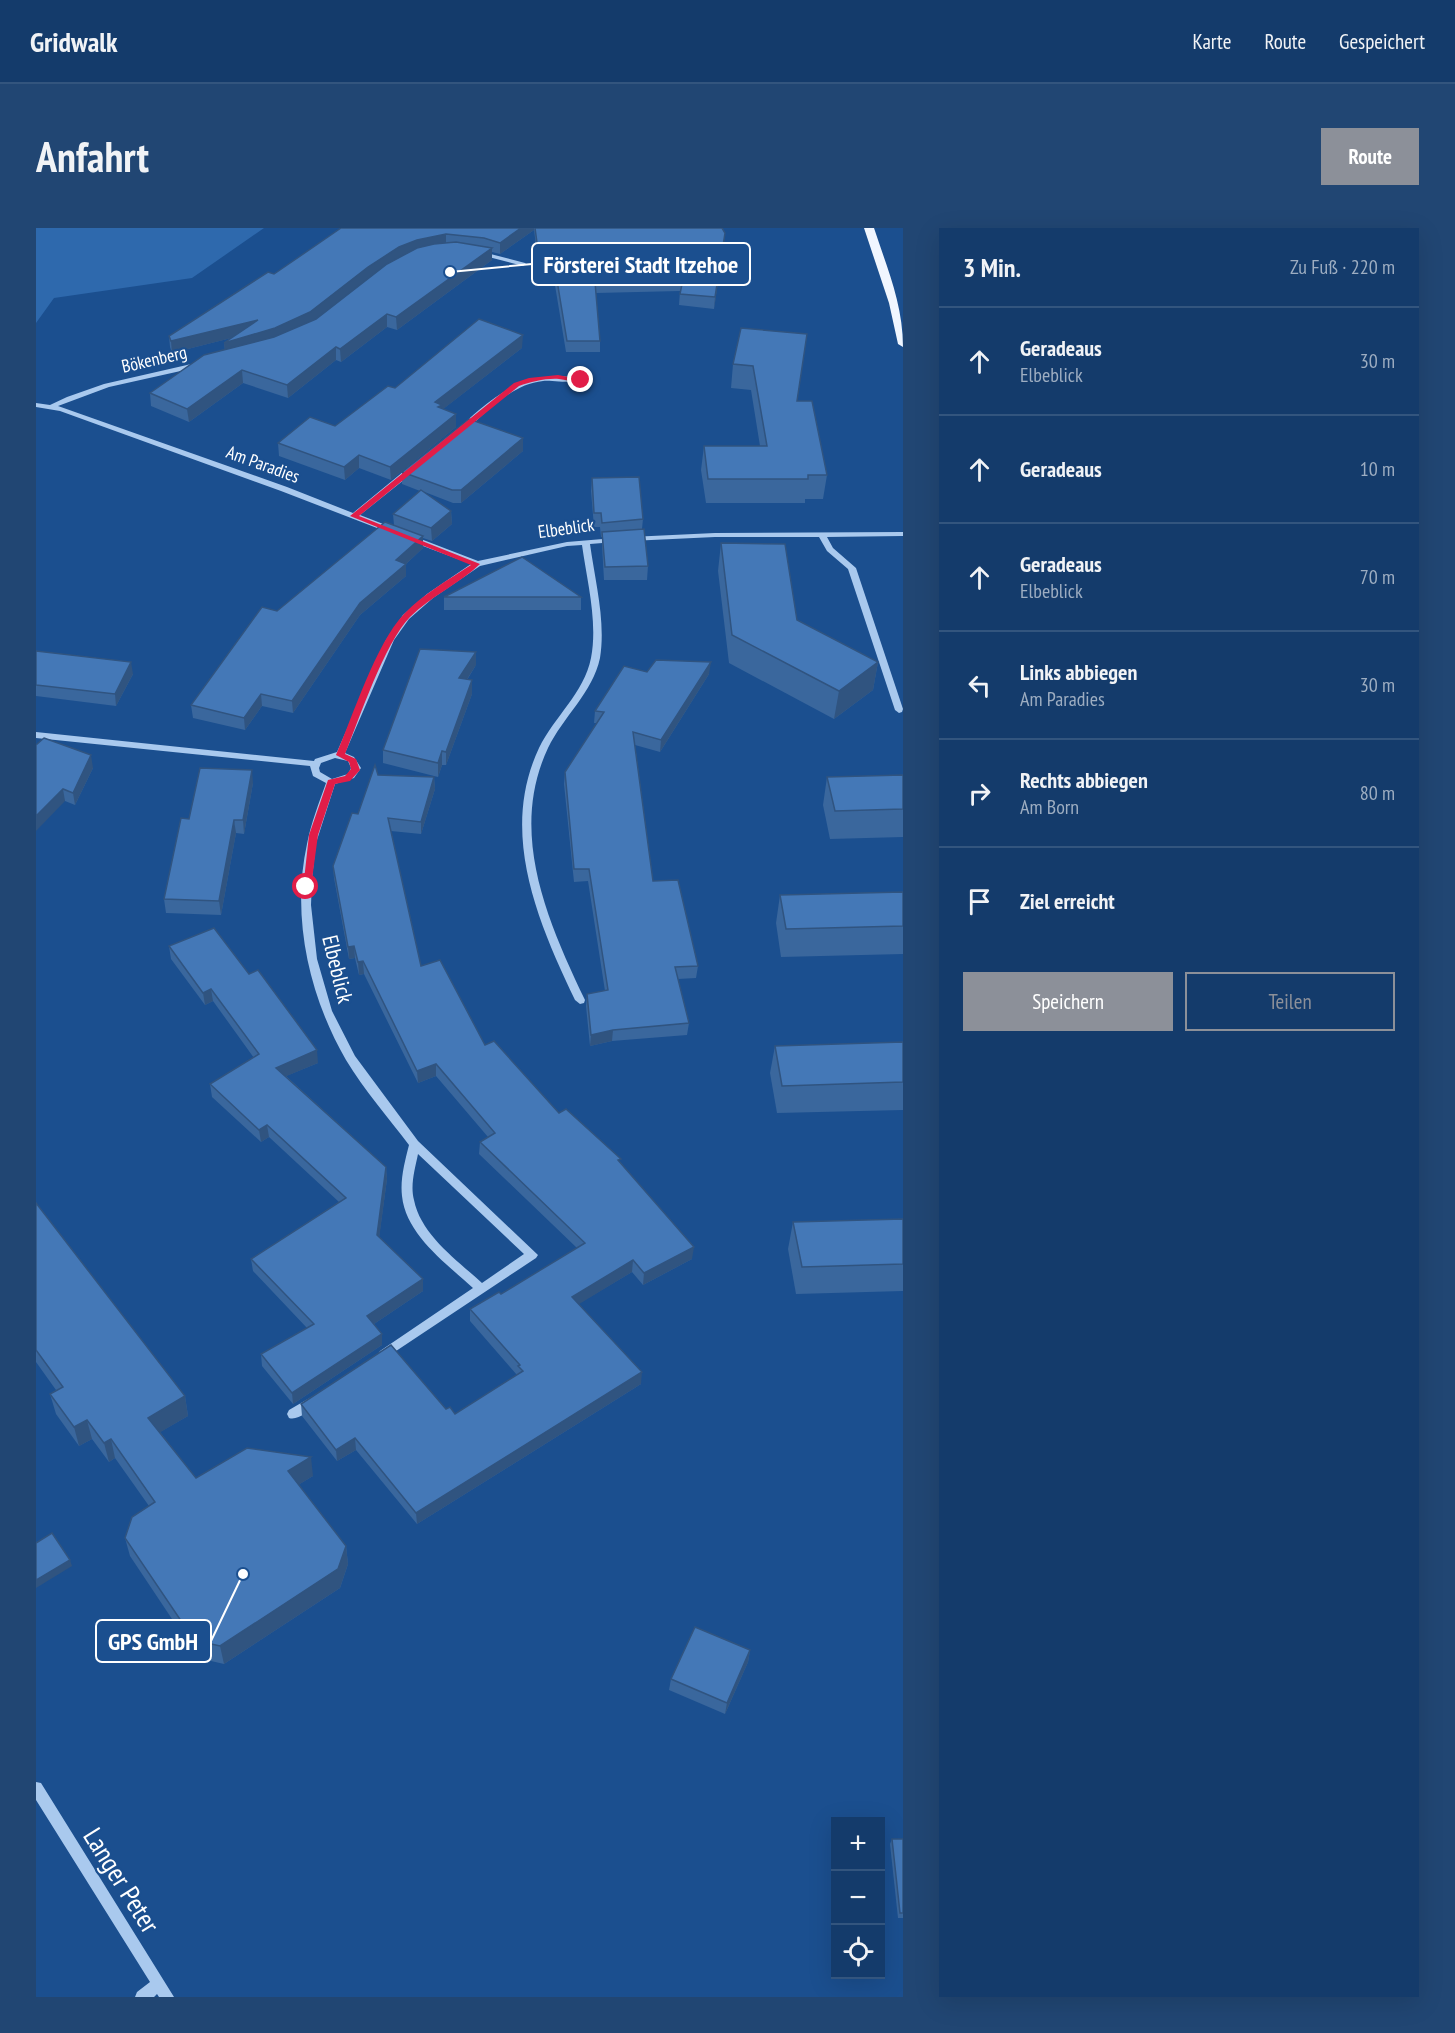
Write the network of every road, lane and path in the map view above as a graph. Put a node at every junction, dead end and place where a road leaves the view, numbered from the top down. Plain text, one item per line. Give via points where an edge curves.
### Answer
1 (869, 228) edge
2 (468, 251) edge
3 (523, 264) dead end
4 (903, 344) edge
5 (214, 361) edge
6 (581, 380) dead end
7 (36, 405) edge
8 (53, 406) junction
9 (453, 436) edge
10 (417, 465) edge
11 (354, 516) junction
12 (903, 534) edge
13 (822, 535) junction
14 (586, 542) junction
15 (477, 564) junction
16 (899, 710) dead end
17 (36, 735) edge
18 (340, 755) junction
19 (315, 764) junction
20 (331, 782) junction
21 (580, 1000) dead end
22 (414, 1144) junction
23 (481, 1289) junction
24 (372, 1362) edge
25 (323, 1395) edge
26 (293, 1413) dead end
27 (36, 1788) edge
28 (163, 1991) edge
29 (142, 1997) edge

1 - 4 main road
2 - 3 street
5 - 8 street, Bökenberg via 117,384
6 - 9 street via 558,377 517,385
7 - 8 street, Am Paradies
8 - 11 street, Am Paradies
10 - 11 street
11 - 15 street, Am Paradies
12 - 13 street, Elbeblick
13 - 14 street, Elbeblick via 670,536
13 - 16 street via 830,549 852,568
14 - 15 street, Elbeblick
14 - 21 street via 596,658 588,679 538,759 528,791 525,822 543,915
15 - 18 street, Elbeblick via 430,596 397,628
17 - 19 street
18 - 19 street via 327,756
18 - 20 street via 353,761 356,770 347,779
19 - 20 street via 317,776
20 - 22 street, Elbeblick via 313,835 308,870 308,934 314,966 326,1005 351,1059
22 - 23 street via 408,1183 413,1215 420,1228
22 - 23 street, Elbeblick via 532,1255
23 - 24 street, Elbeblick
25 - 26 street
27 - 28 street, Langer Peter
28 - 29 street

